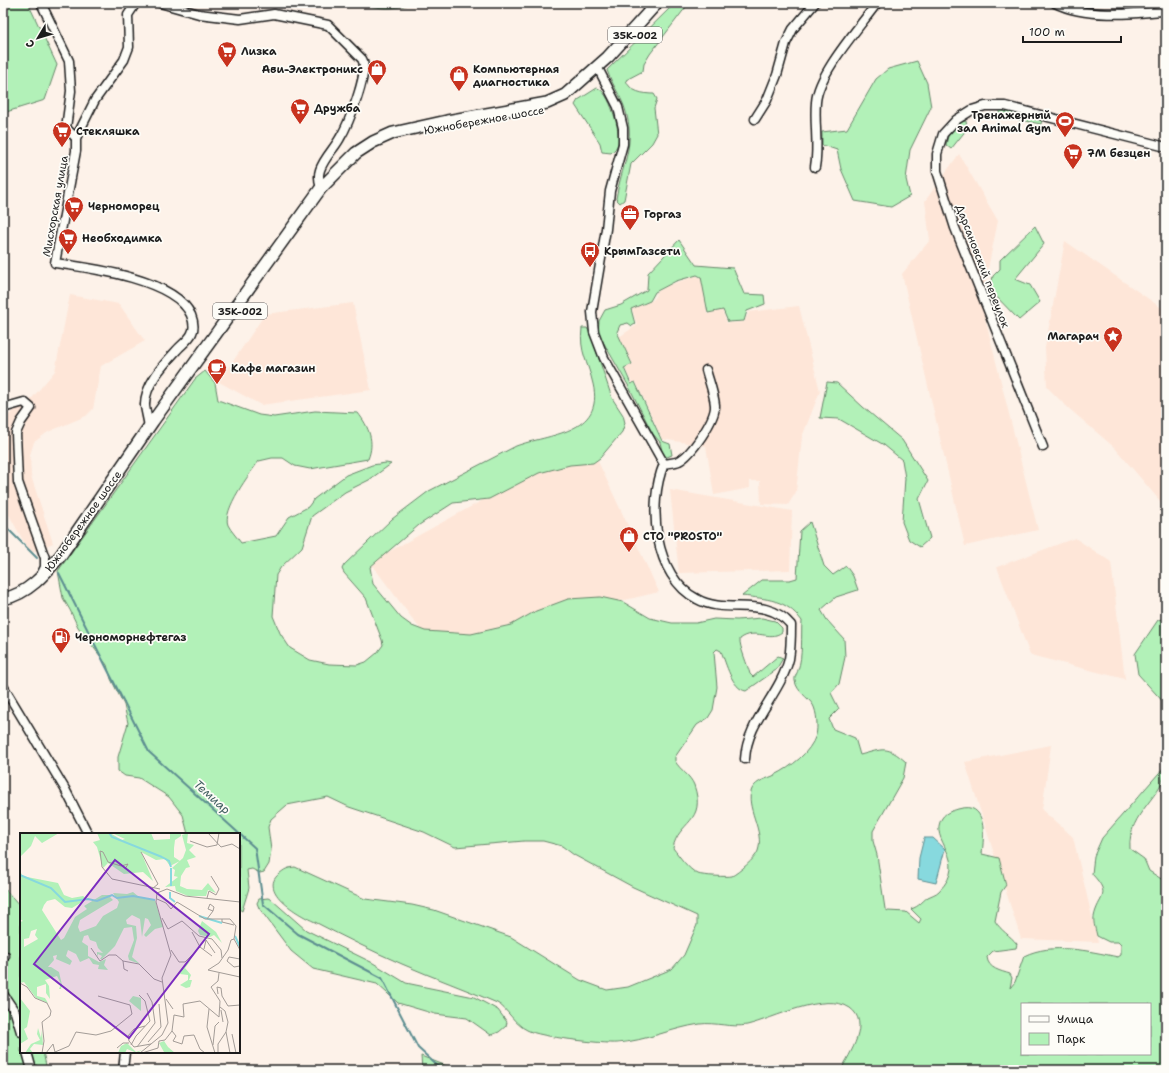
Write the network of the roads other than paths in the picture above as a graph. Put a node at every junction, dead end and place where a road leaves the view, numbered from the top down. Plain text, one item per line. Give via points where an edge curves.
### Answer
1 (41, 3) edge
2 (136, 3) edge
3 (160, 3) edge
4 (657, 3) edge
5 (665, 3) edge
6 (816, 3) edge
7 (877, 3) edge
8 (1055, 3) edge
9 (1166, 9) edge
10 (602, 70) junction
11 (755, 119) dead end
12 (76, 138) junction
13 (1166, 147) edge
14 (815, 167) dead end
15 (323, 190) junction
16 (706, 370) dead end
17 (3, 408) edge
18 (152, 429) junction
19 (1043, 447) dead end
20 (664, 464) junction
21 (42, 579) junction
22 (3, 599) edge
23 (3, 602) edge
24 (3, 686) edge
25 (745, 759) dead end
26 (87, 833) edge
27 (3, 994) edge
28 (20, 1029) edge
29 (26, 1053) edge
30 (125, 1053) edge
31 (32, 1070) edge
32 (124, 1070) edge

1 - 12 street via 69,61 71,91 66,128
2 - 12 street via 128,15 129,47 124,60 95,100
3 - 15 street via 199,14 240,19 274,14 328,25 362,59 365,63 365,73 347,123 320,170 319,180
4 - 15 highway, Южнобережное шоссе / 35К-002 via 608,57 566,95 547,103 392,133 356,153
5 - 10 highway, Южнобережное шоссе / 35К-002
6 - 11 street via 793,29 767,100
7 - 14 street via 831,65 819,87 816,103 818,133
8 - 9 street via 1102,13 1133,14
10 - 15 highway, Южнобережное шоссе via 568,100 550,108 390,137 360,155
10 - 20 street via 618,106 623,128 623,144 610,191 592,312 594,332 604,358
12 - 18 street, Мисхорская улица via 76,151 55,263 144,282 164,290 180,300 193,321 192,333 165,362 148,390 145,405
13 - 19 street, Дарсановский переулок via 1005,106 985,106 972,110 956,120 943,134 937,154 937,171 955,228
15 - 18 highway, Южнобережное шоссе / 35К-002
16 - 20 street via 715,406 713,416 688,453 679,460
17 - 21 street via 24,402 31,408 16,433 15,444 18,482 45,558
18 - 21 highway, Южнобережное шоссе
20 - 25 street via 659,475 655,522 668,569 680,587 697,600 714,605 751,606 773,611 784,617 791,625 788,660 751,733 746,745
21 - 22 highway, Южнобережное шоссе via 23,591
21 - 23 highway, Южнобережное шоссе via 29,592
24 - 26 street via 65,789
27 - 28 street via 15,1012
29 - 31 street
30 - 32 street

